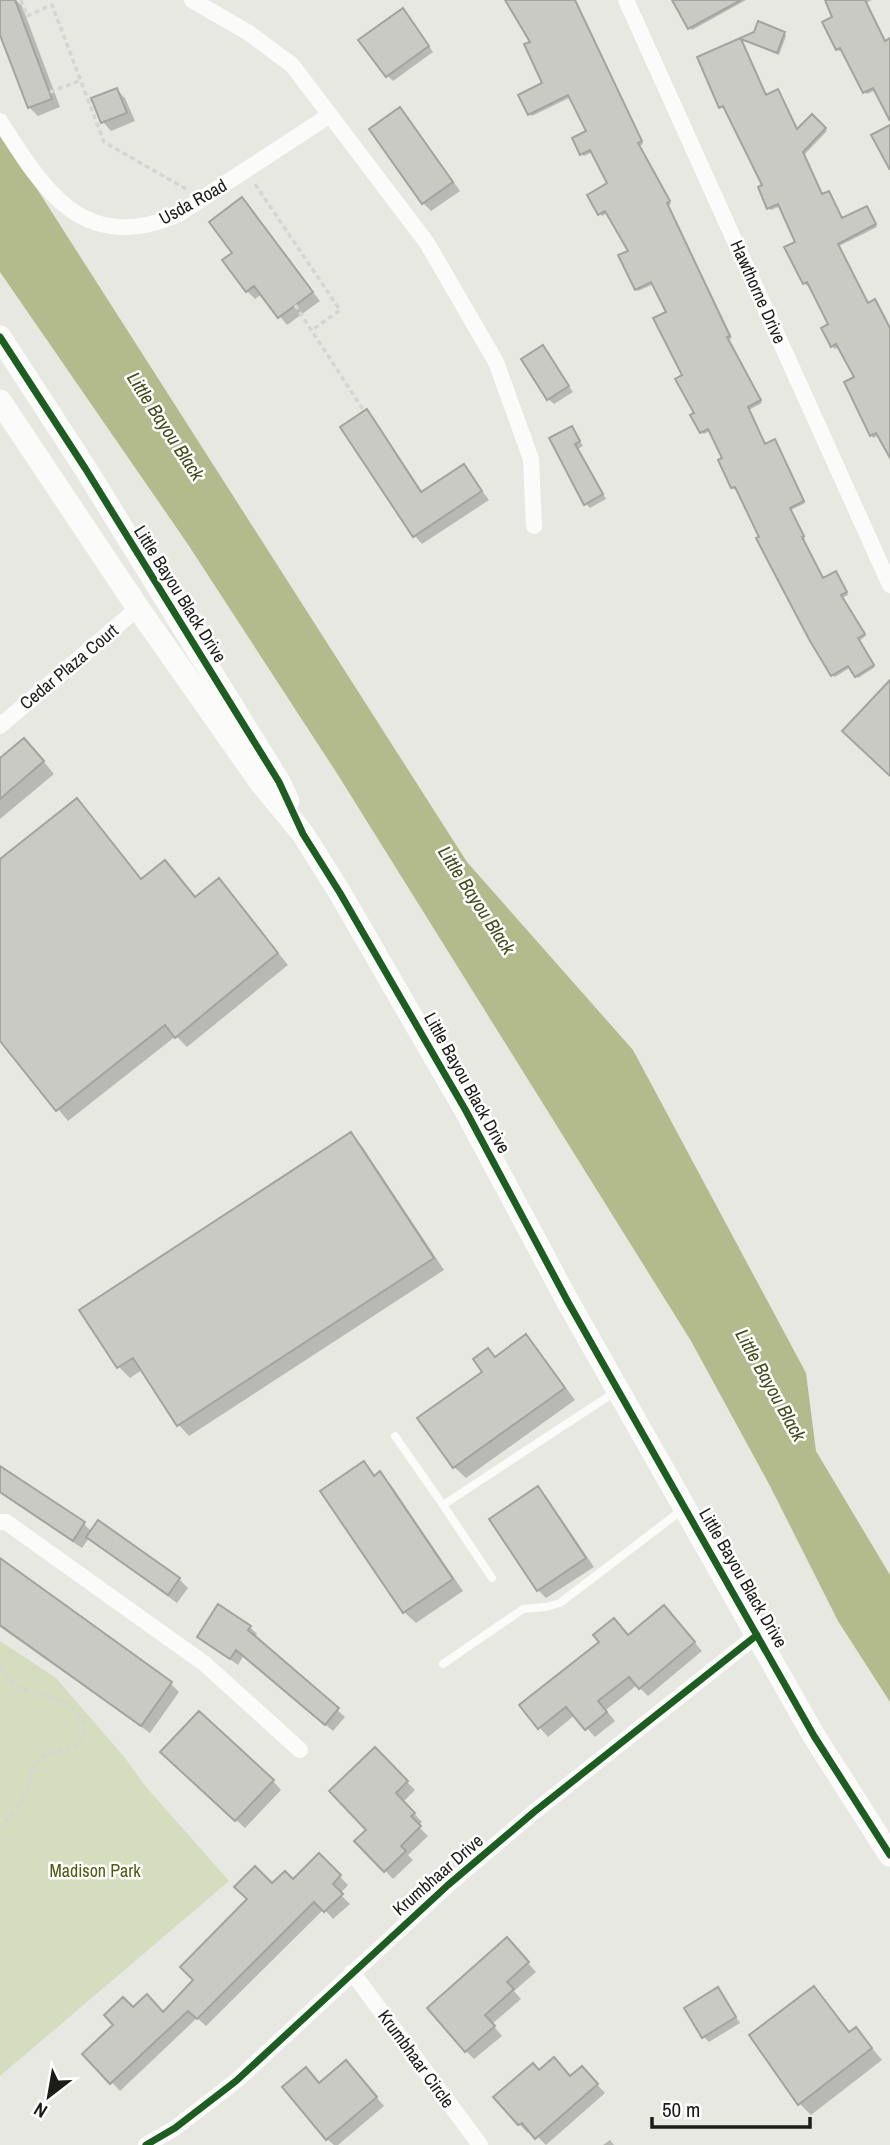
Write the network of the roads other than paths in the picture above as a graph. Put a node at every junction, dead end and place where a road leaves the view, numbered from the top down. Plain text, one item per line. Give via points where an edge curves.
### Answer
1 (192, 0) edge
2 (626, 0) edge
3 (330, 115) junction
4 (0, 121) edge
5 (0, 337) edge
6 (0, 401) edge
7 (534, 526) dead end
8 (890, 585) edge
9 (138, 608) junction
10 (0, 726) edge
11 (303, 834) junction
12 (618, 1390) junction
13 (396, 1436) dead end
14 (443, 1505) junction
15 (685, 1508) junction
16 (0, 1522) edge
17 (492, 1578) dead end
18 (757, 1635) junction
19 (443, 1664) dead end
20 (300, 1750) dead end
21 (890, 1855) edge
22 (352, 1972) junction
23 (146, 2145) edge
24 (480, 2145) edge

1 - 3 street via 292,65
2 - 8 street, Hawthorne Drive
3 - 4 street, Usda Road via 177,215 134,228 102,226 71,212 48,190
3 - 7 street via 427,243 496,362 531,459
5 - 11 main road, Little Bayou Black Drive via 279,782
6 - 9 main road, Little Bayou Black Drive
9 - 10 street, Cedar Plaza Court
9 - 11 main road, Little Bayou Black Drive via 261,783
11 - 12 main road, Little Bayou Black Drive via 467,1111
12 - 14 lane
12 - 15 main road, Little Bayou Black Drive
13 - 14 lane
14 - 17 lane
15 - 18 main road, Little Bayou Black Drive
15 - 19 lane via 560,1603 523,1609
16 - 20 street via 205,1664
18 - 21 main road, Little Bayou Black Drive
18 - 22 street, Krumbhaar Drive via 534,1812
22 - 23 street, Krumbhaar Drive via 236,2081
22 - 24 street, Krumbhaar Circle

